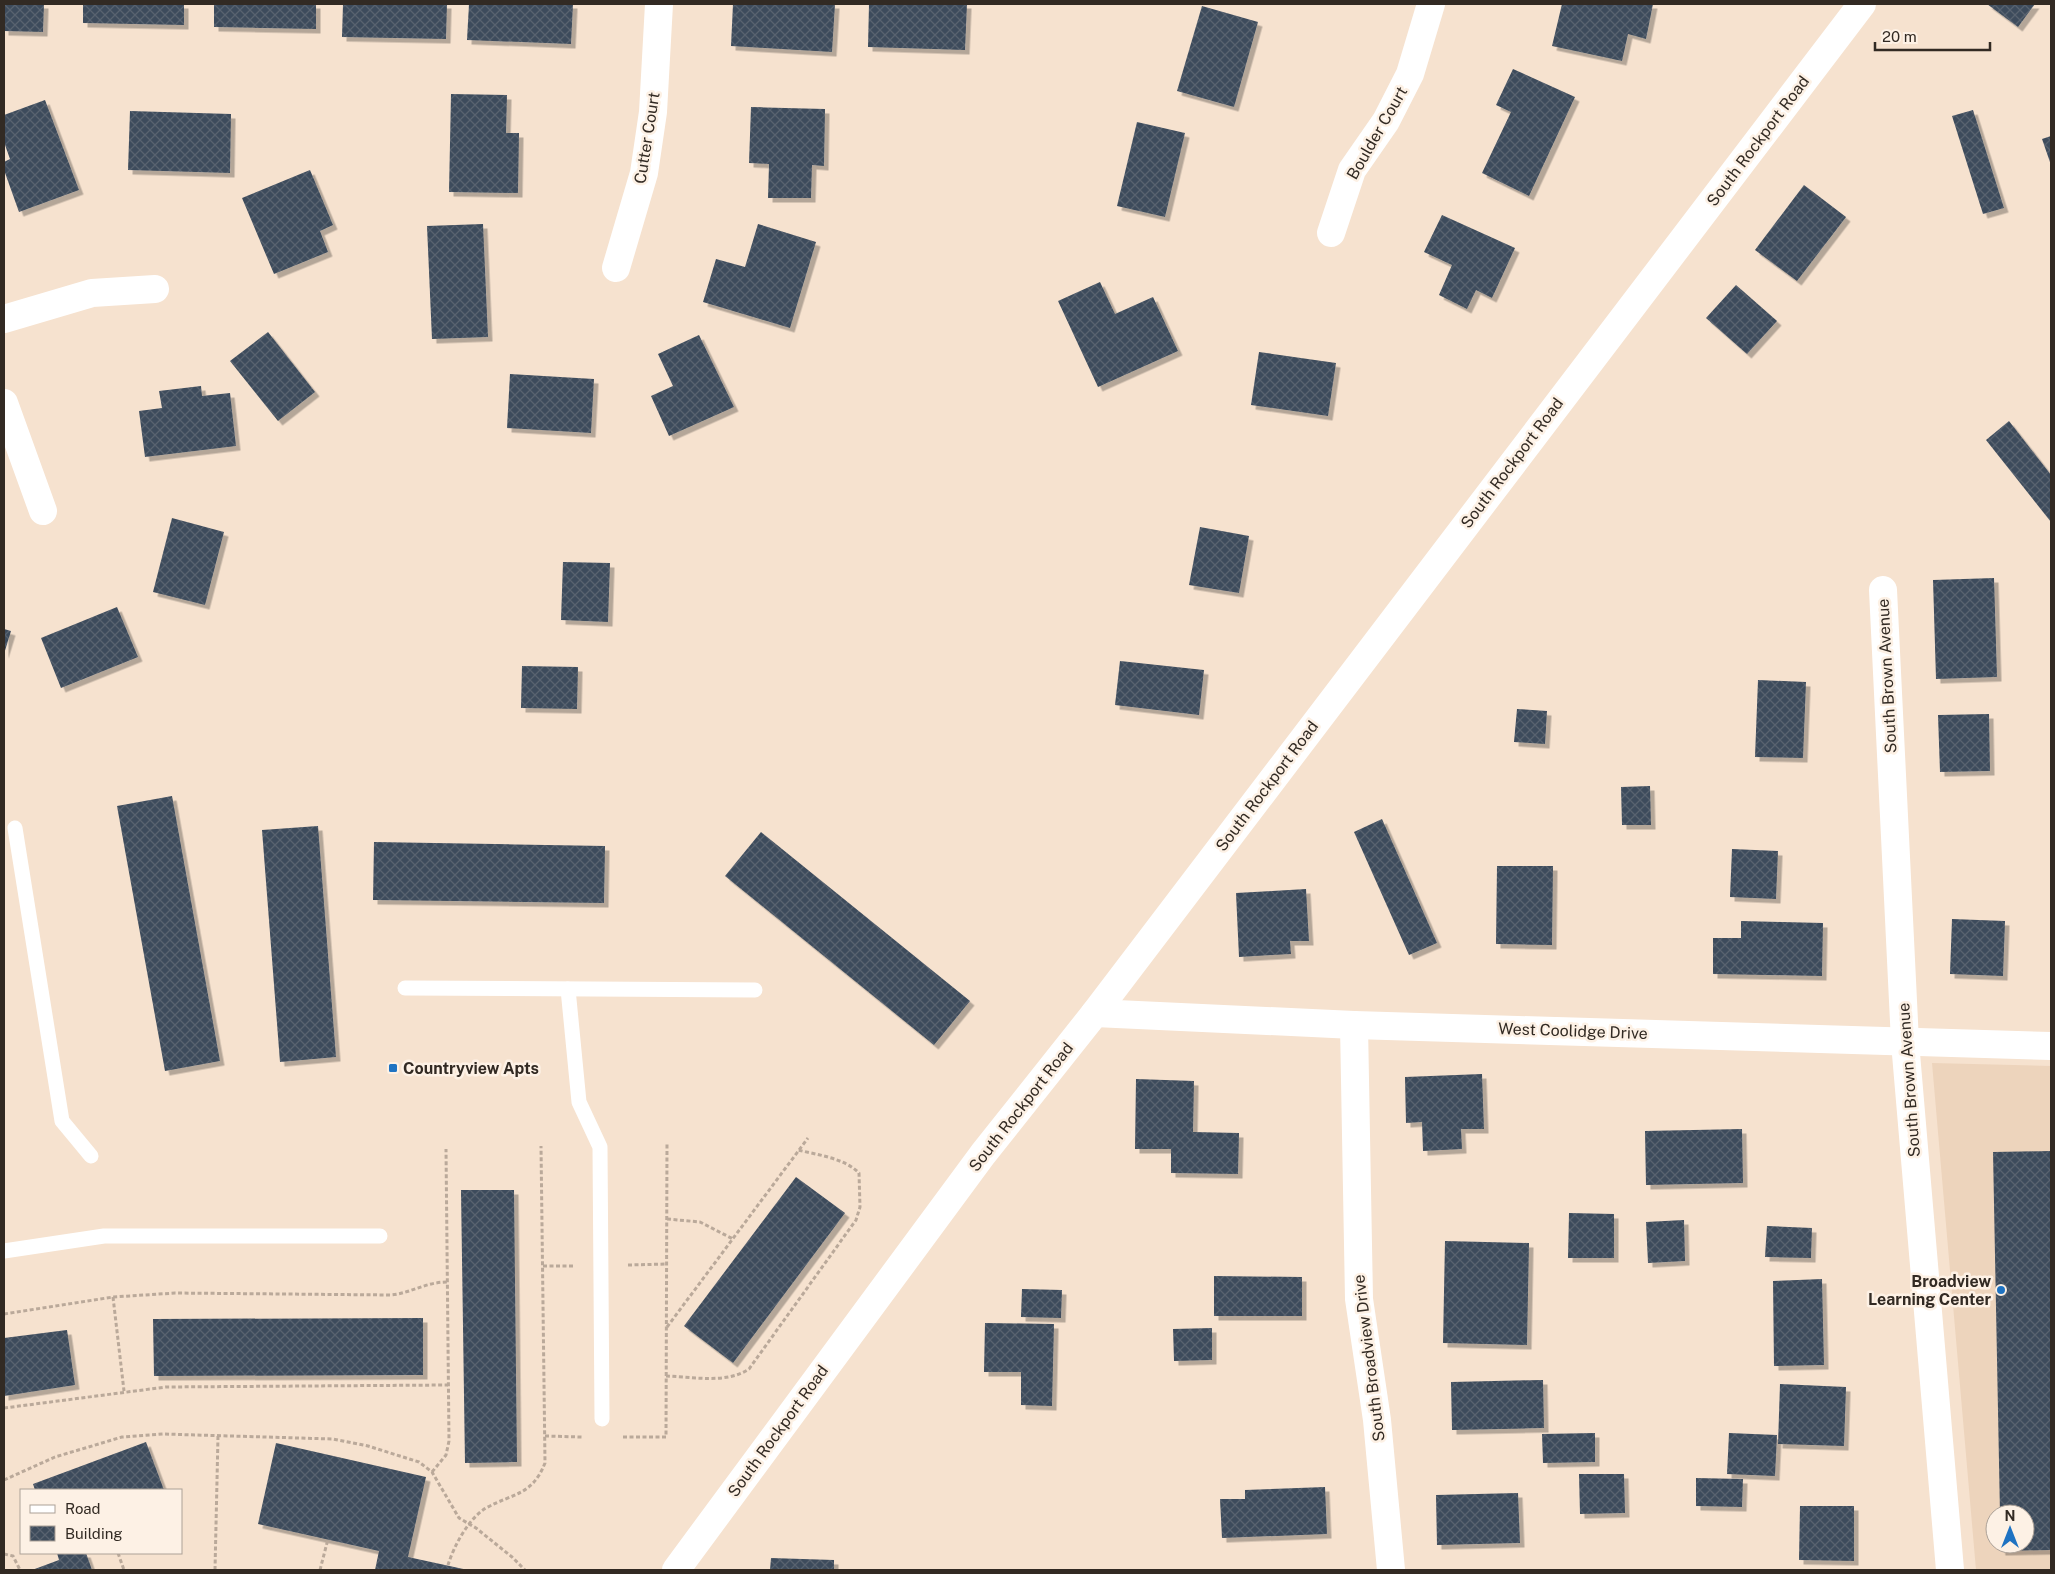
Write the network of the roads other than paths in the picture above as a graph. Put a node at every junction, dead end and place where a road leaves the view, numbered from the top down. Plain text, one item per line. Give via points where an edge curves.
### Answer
1 (660, 4) edge
2 (1431, 4) edge
3 (1862, 4) edge
4 (1331, 233) dead end
5 (616, 268) dead end
6 (155, 289) dead end
7 (4, 319) edge
8 (4, 403) edge
9 (42, 511) dead end
10 (1883, 590) dead end
11 (15, 828) dead end
12 (405, 988) dead end
13 (568, 989) junction
14 (755, 990) dead end
15 (1095, 1013) junction
16 (1354, 1025) junction
17 (1905, 1042) junction
18 (2051, 1046) edge
19 (90, 1156) dead end
20 (380, 1236) dead end
21 (4, 1251) edge
22 (602, 1418) dead end
23 (676, 1570) edge
24 (1391, 1570) edge
25 (1950, 1570) edge

1 - 5 street, Cutter Court via 654,112 644,173
2 - 4 street, Boulder Court via 1410,74 1386,121 1352,170
3 - 15 street, South Rockport Road
6 - 7 street via 92,293
8 - 9 street
10 - 17 street, South Brown Avenue
11 - 19 lane via 62,1121
12 - 13 lane
13 - 14 lane
13 - 22 lane via 579,1102 600,1147
15 - 16 street, West Coolidge Drive
15 - 23 street, South Rockport Road via 984,1154
16 - 17 street, West Coolidge Drive
16 - 24 street, South Broadview Drive via 1359,1299 1377,1420
17 - 18 street, West Coolidge Drive
17 - 25 street, South Brown Avenue
20 - 21 lane via 104,1236

